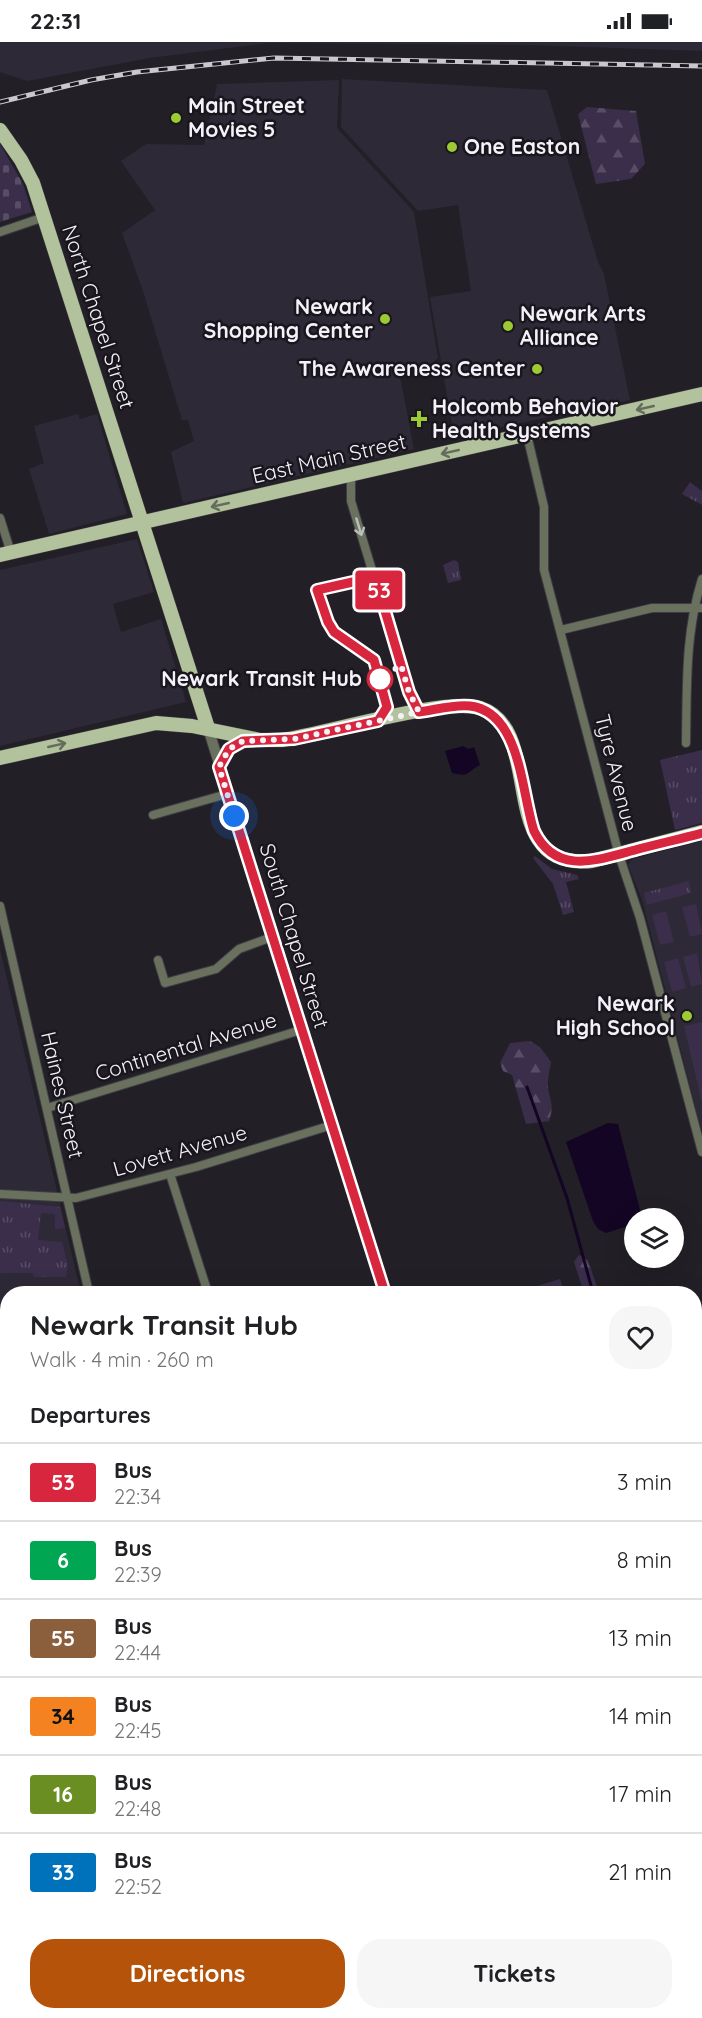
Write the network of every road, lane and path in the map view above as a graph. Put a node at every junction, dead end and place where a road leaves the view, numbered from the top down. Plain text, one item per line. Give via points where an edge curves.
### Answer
1 (0, 130) edge
2 (44, 218) junction
3 (0, 232) edge
4 (702, 394) edge
5 (527, 435) junction
6 (351, 475) junction
7 (0, 518) edge
8 (142, 523) junction
9 (5, 554) edge
10 (702, 579) edge
11 (698, 607) edge
12 (561, 630) junction
13 (419, 712) junction
14 (208, 728) junction
15 (254, 739) junction
16 (686, 743) dead end
17 (0, 758) edge
18 (219, 767) junction
19 (227, 794) junction
20 (153, 815) dead end
21 (702, 832) edge
22 (619, 855) junction
23 (0, 906) edge
24 (272, 938) junction
25 (158, 960) dead end
26 (301, 1030) junction
27 (47, 1108) junction
28 (332, 1125) junction
29 (702, 1152) edge
30 (170, 1174) junction
31 (0, 1194) edge
32 (68, 1199) junction
33 (87, 1286) edge
34 (206, 1286) edge
35 (383, 1286) edge

1 - 2 main road, North Chapel Street via 29,174
2 - 3 street
2 - 8 main road, North Chapel Street
4 -> 5 main road, East Main Street
5 -> 6 main road, East Main Street
5 - 12 street, Tyre Avenue via 544,507 544,570
6 -> 8 main road, East Main Street
6 -> 13 street via 351,501 409,692
7 - 9 street
8 - 9 main road, East Main Street
8 - 14 main road, South Chapel Street
10 - 11 street
11 - 12 street via 652,608
11 - 16 street via 688,637
12 - 22 street, Tyre Avenue
13 - 15 main road via 294,739
13 - 22 main road via 463,706 490,713 508,733 540,843 557,856 574,862
14 - 15 main road
17 -> 14 main road via 156,723
14 - 18 street, South Chapel Street
15 - 18 street via 229,749
18 - 19 street, South Chapel Street
19 - 20 street
19 - 24 street, South Chapel Street
21 - 22 main road
22 - 29 street, Tyre Avenue via 640,918
23 - 27 street, Haines Street
24 - 25 street via 239,949 216,969 165,983
24 - 26 street, South Chapel Street
26 - 27 street, Continental Avenue
26 - 28 street, South Chapel Street
27 - 32 street, Haines Street
28 - 30 street, Lovett Avenue
28 - 35 street, South Chapel Street
30 - 32 street, Lovett Avenue
30 - 34 street
31 - 32 street, Lovett Avenue
32 - 33 street, Haines Street

